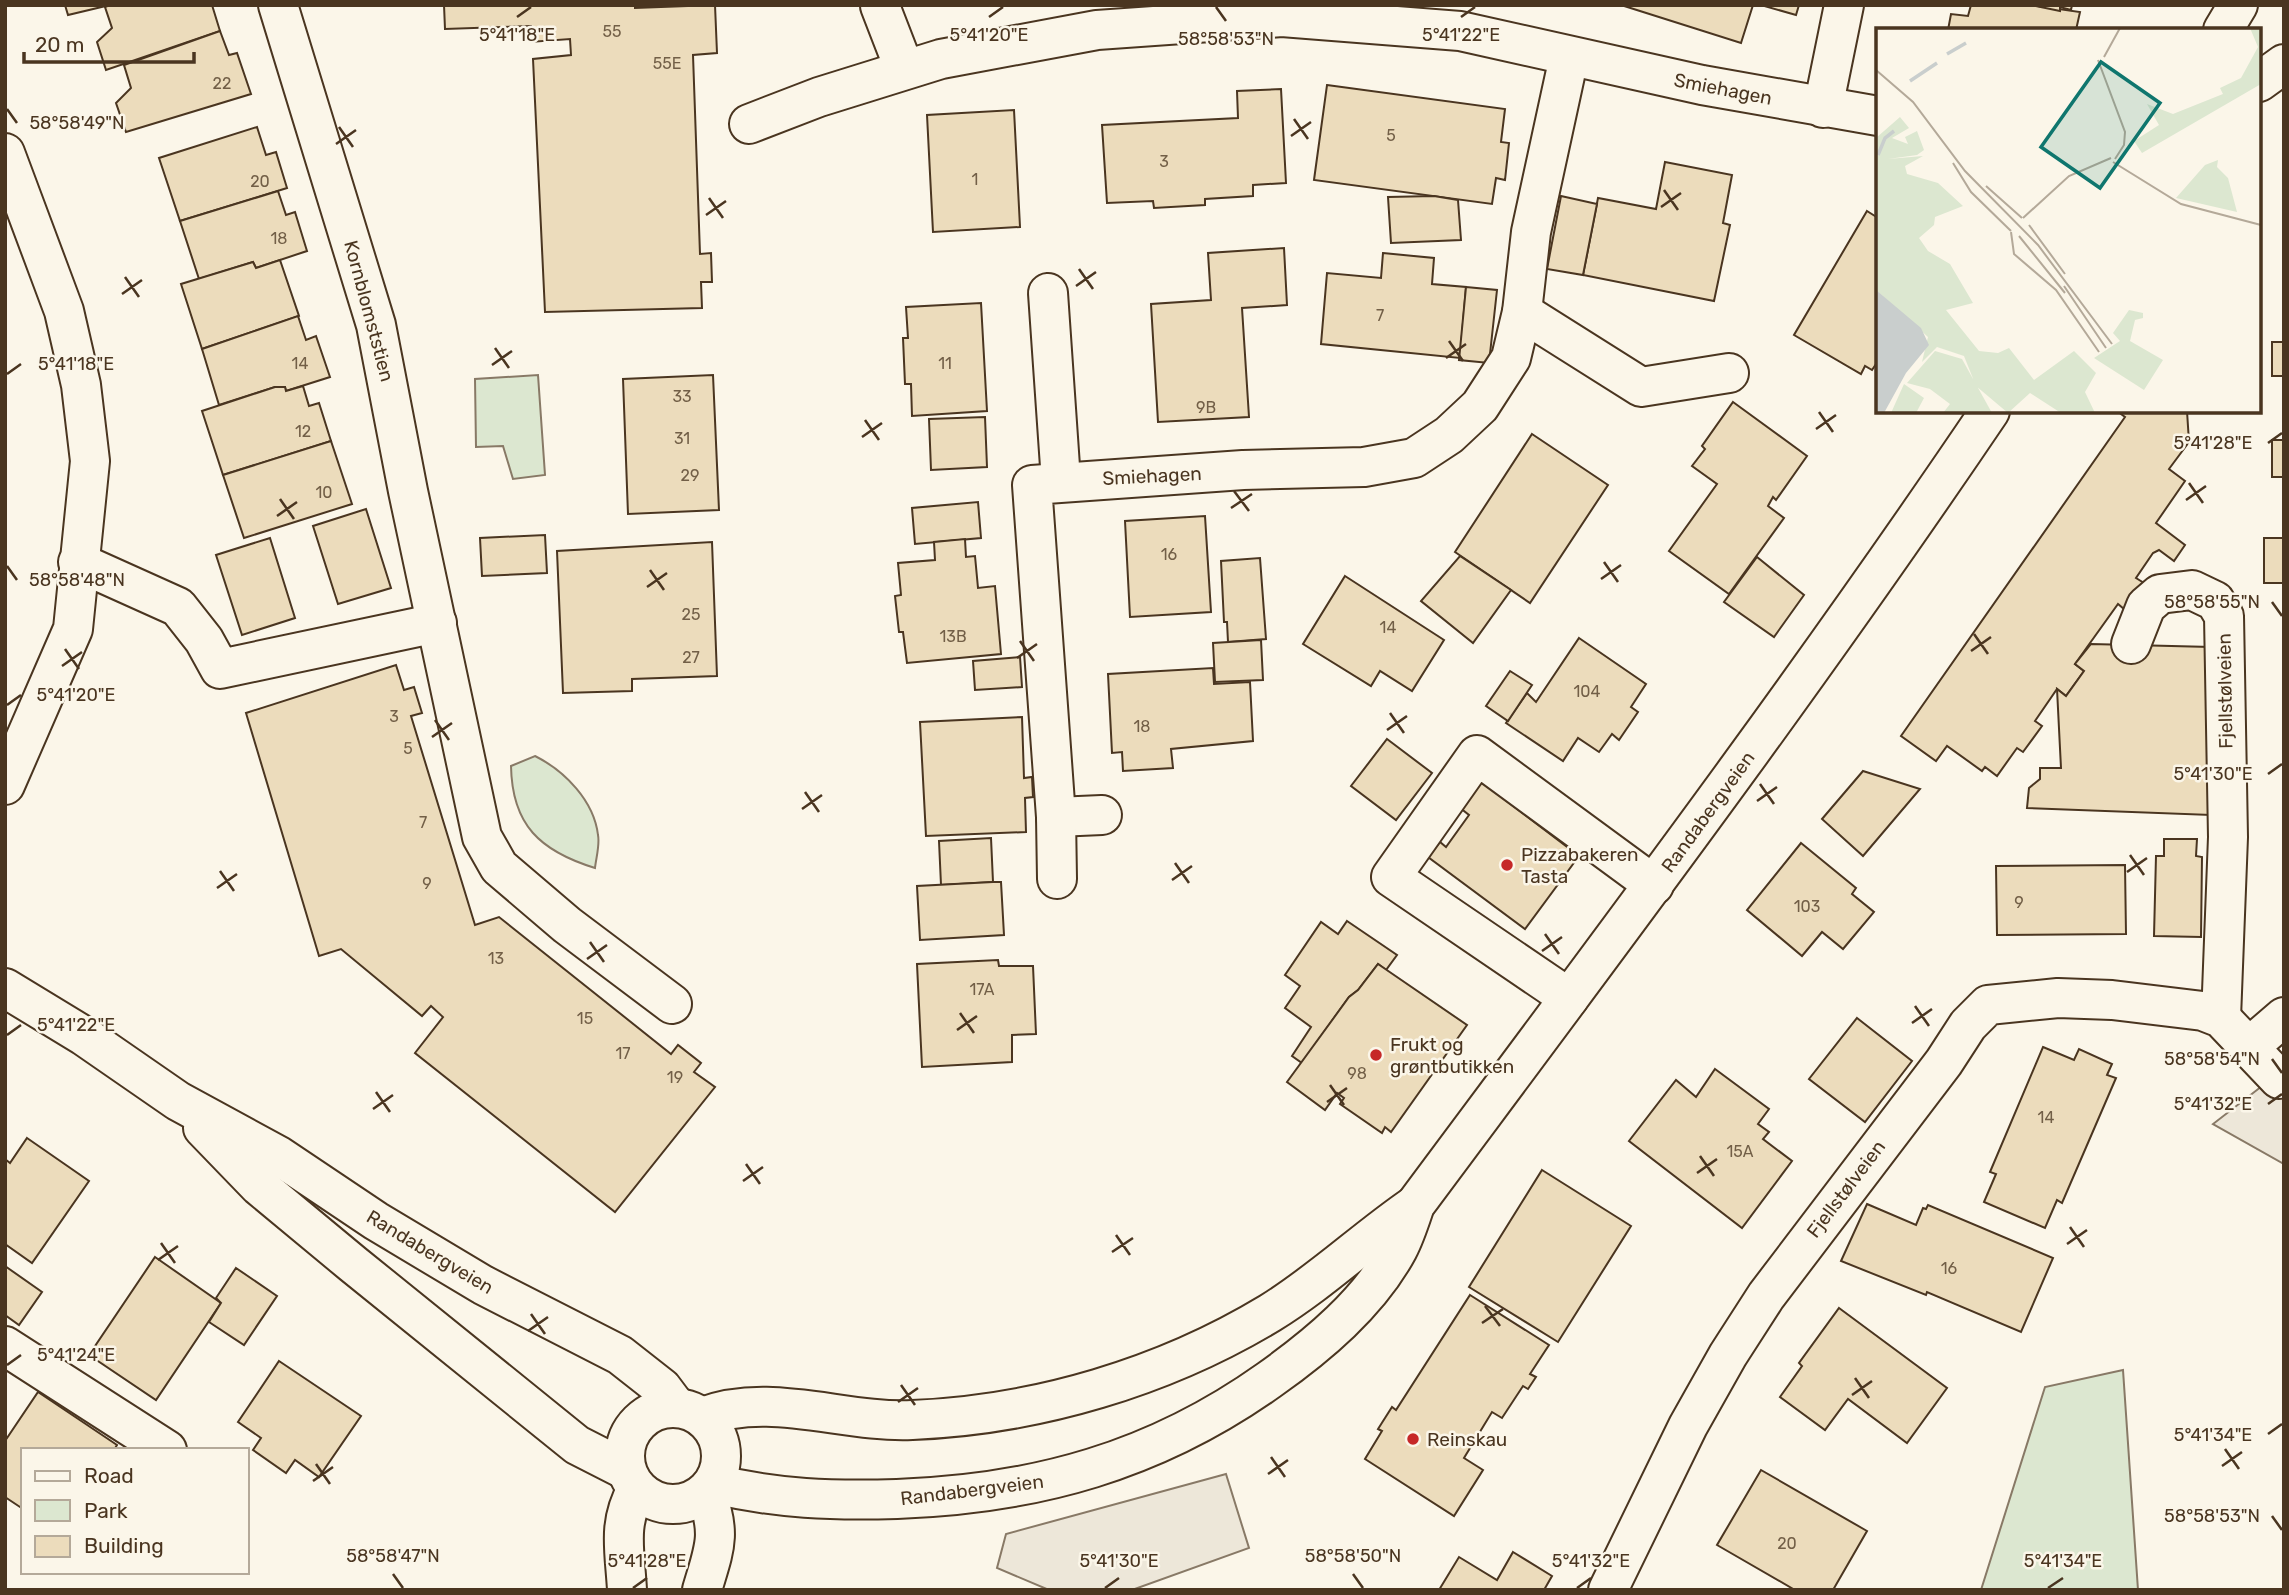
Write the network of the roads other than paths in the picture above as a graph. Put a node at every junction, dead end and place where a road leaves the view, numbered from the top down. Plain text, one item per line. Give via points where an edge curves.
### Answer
1 (278, 5) edge
2 (1844, 5) edge
3 (2238, 5) edge
4 (880, 6) edge
5 (2224, 28) edge
6 (1569, 57) junction
7 (2284, 64) edge
8 (904, 68) junction
9 (2261, 81) edge
10 (1823, 108) junction
11 (1876, 116) edge
12 (749, 124) dead end
13 (5, 153) edge
14 (14, 200) edge
15 (1048, 293) dead end
16 (1522, 312) junction
17 (1729, 373) dead end
18 (1989, 413) edge
19 (1061, 481) junction
20 (78, 562) junction
21 (437, 623) junction
22 (2131, 644) dead end
23 (5, 785) edge
24 (1102, 815) dead end
25 (1056, 817) junction
26 (1057, 879) dead end
27 (1654, 885) junction
28 (5, 988) edge
29 (1569, 998) junction
30 (672, 1003) dead end
31 (2284, 1017) edge
32 (2221, 1018) junction
33 (2249, 1047) junction
34 (2278, 1079) dead end
35 (178, 1101) junction
36 (1415, 1205) junction
37 (5, 1346) edge
38 (690, 1413) junction
39 (164, 1448) edge
40 (632, 1480) junction
41 (710, 1488) junction
42 (627, 1590) edge
43 (702, 1590) edge
44 (1608, 1590) edge

1 - 21 street, Kornblomststien via 376,325
2 - 10 street
3 - 5 street
4 - 8 street
6 - 8 street, Smiehagen via 1460,31 1271,18 1097,30
6 - 10 street, Smiehagen
6 - 16 street, Smiehagen via 1531,232
7 - 9 street
8 - 12 street, Smiehagen
10 - 11 street, Smiehagen
13 - 14 street
14 - 20 street via 64,311 81,385 90,461
15 - 19 street
16 - 17 street via 1641,387
16 - 19 street, Smiehagen via 1511,358 1480,406 1449,435 1414,458 1364,467
18 - 27 street, Randabergveien via 1890,559
19 - 25 street, Smiehagen via 1032,485
20 - 21 street via 178,607 220,669
20 - 23 street via 73,629
21 - 30 street, Kornblomststien via 482,837 499,867 567,925
22 - 32 street, Fjellstølveien via 2146,606 2160,594 2192,590 2215,601 2224,616 2228,837
24 - 25 street
25 - 26 street, Smiehagen
27 - 29 street, Randabergveien
27 - 29 street via 1477,755 1391,877
28 - 35 street, Randabergveien
29 - 36 street, Randabergveien
31 - 33 street
32 - 33 street
32 - 44 street, Fjellstølveien via 2203,1011 2112,1000 2058,998 1988,1005 1968,1025 1747,1326 1688,1426
33 - 34 street
35 - 38 street, Randabergveien via 279,1156 483,1285 620,1355
35 - 40 street, Randabergveien via 259,1185 353,1264 577,1445
36 - 38 street, Randabergveien via 1271,1312 1202,1350 1071,1396 1014,1409 911,1420 746,1405
36 - 41 street, Randabergveien via 1398,1249 1331,1331 1235,1404 1176,1437 1125,1458 1083,1474 1023,1487 918,1498 794,1499
37 - 39 street
38 - 40 street via 659,1410 642,1419 630,1433 625,1451
38 - 41 street via 715,1431 722,1448 721,1467
40 - 41 street via 655,1501 676,1505
40 - 42 street via 623,1528
41 - 43 street via 716,1541

